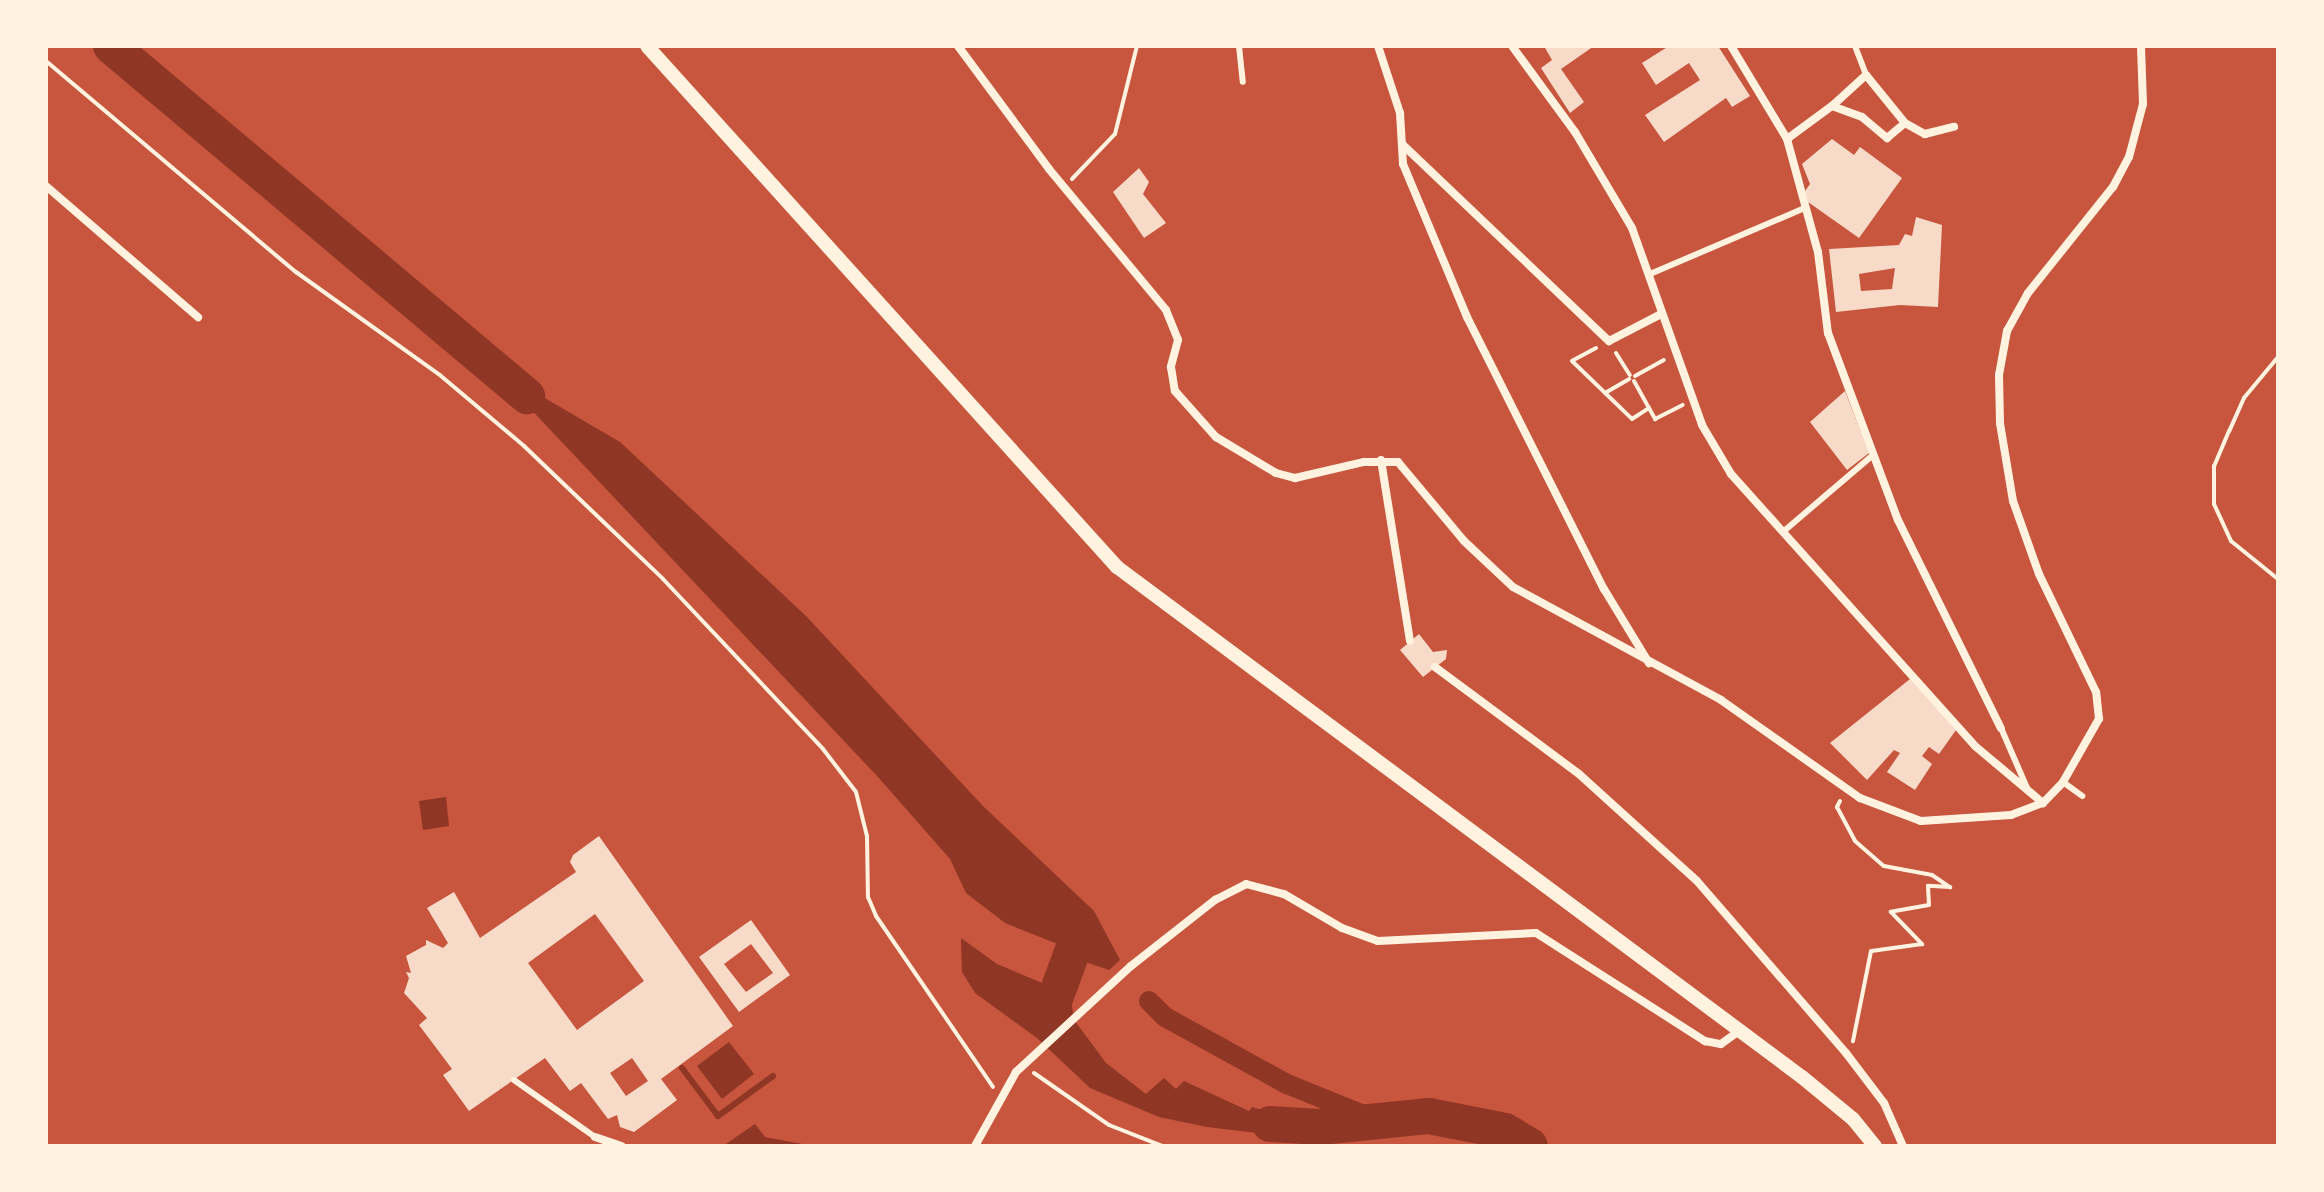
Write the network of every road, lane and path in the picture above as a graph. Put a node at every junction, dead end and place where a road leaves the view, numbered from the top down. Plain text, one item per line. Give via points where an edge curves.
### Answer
1 (647, 46) edge
2 (958, 46) edge
3 (1137, 46) edge
4 (1239, 46) edge
5 (1378, 46) edge
6 (1512, 46) edge
7 (1731, 46) edge
8 (1855, 46) edge
9 (2141, 46) edge
10 (46, 61) edge
11 (1866, 75) junction
12 (1243, 82) dead end
13 (1832, 106) junction
14 (1905, 123) junction
15 (1954, 127) dead end
16 (1787, 139) junction
17 (1402, 143) junction
18 (46, 186) edge
19 (1064, 186) junction
20 (1805, 208) junction
21 (1650, 274) junction
22 (1661, 314) junction
23 (198, 317) dead end
24 (1609, 341) junction
25 (1674, 355) junction
26 (2278, 357) edge
27 (1632, 378) junction
28 (1605, 393) junction
29 (1693, 401) junction
30 (1649, 408) junction
31 (1874, 454) junction
32 (1381, 460) junction
33 (1784, 531) junction
34 (2278, 579) edge
35 (1410, 641) dead end
36 (1649, 663) junction
37 (1435, 667) dead end
38 (2001, 728) joint
39 (2063, 782) junction
40 (1847, 790) junction
41 (2029, 791) junction
42 (2082, 796) dead end
43 (2043, 803) junction
44 (1740, 1030) junction
45 (1846, 1053) junction
46 (1032, 1071) dead end
47 (514, 1080) dead end
48 (1000, 1096) junction
49 (595, 1137) joint
50 (621, 1146) edge
51 (975, 1146) edge
52 (1162, 1146) edge
53 (1875, 1146) edge
54 (1903, 1146) edge

1 - 44 main road via 1117,567
2 - 19 street
3 - 19 path via 1115,134
4 - 12 street
5 - 17 street via 1400,113
6 - 21 street via 1575,132 1632,228
7 - 16 street
8 - 11 street
9 - 39 street via 2143,104 2129,157 2113,187 2021,304 2007,331 1999,375 2000,423 2013,501 2039,574 2096,692 2099,711 2096,729
10 - 48 path via 296,272 441,376 524,446 663,579 823,749 856,792 867,836 868,897 876,916
11 - 13 street
11 - 14 street
13 - 14 street via 1862,117 1887,138
13 - 16 street
14 - 15 street via 1925,134
16 - 20 street
17 - 24 street
17 - 36 street via 1403,164 1467,317 1604,589
18 - 23 street
19 - 32 street via 1166,310 1178,340 1171,367 1175,391 1216,437 1276,473 1295,478
20 - 21 street
20 - 31 street via 1818,252 1828,333
21 - 22 street
22 - 24 street
22 - 25 street
24 - 27 path
24 - 28 path via 1572,361
25 - 27 path
25 - 29 street
26 - 34 path via 2239,409 2214,466 2214,504 2231,541
27 - 28 path
27 - 30 path
28 - 30 path via 1632,419
29 - 30 path via 1655,419
29 - 33 street via 1731,474
31 - 33 street
31 - 38 street via 1898,520
32 - 35 street
32 - 36 street via 1398,462 1464,541 1513,587
33 - 41 street via 1975,746
36 - 40 street via 1755,721
37 - 45 street via 1626,813 1697,881
38 - 41 street
39 - 42 street
39 - 43 street
40 - 43 street via 1878,808 1921,821 2011,815
40 - 45 path via 1837,807 1855,841 1884,866 1932,875 1950,887 1928,886 1929,905 1891,912 1922,944 1871,951 1855,1038
41 - 43 street
44 - 48 street via 1721,1044 1705,1041 1536,933 1378,941 1261,885 1246,884 1222,895 1127,969 1010,1080
44 - 53 main road via 1830,1099
45 - 54 street via 1884,1103
46 - 52 path via 1109,1125
47 - 49 street
48 - 51 street
49 - 50 street

